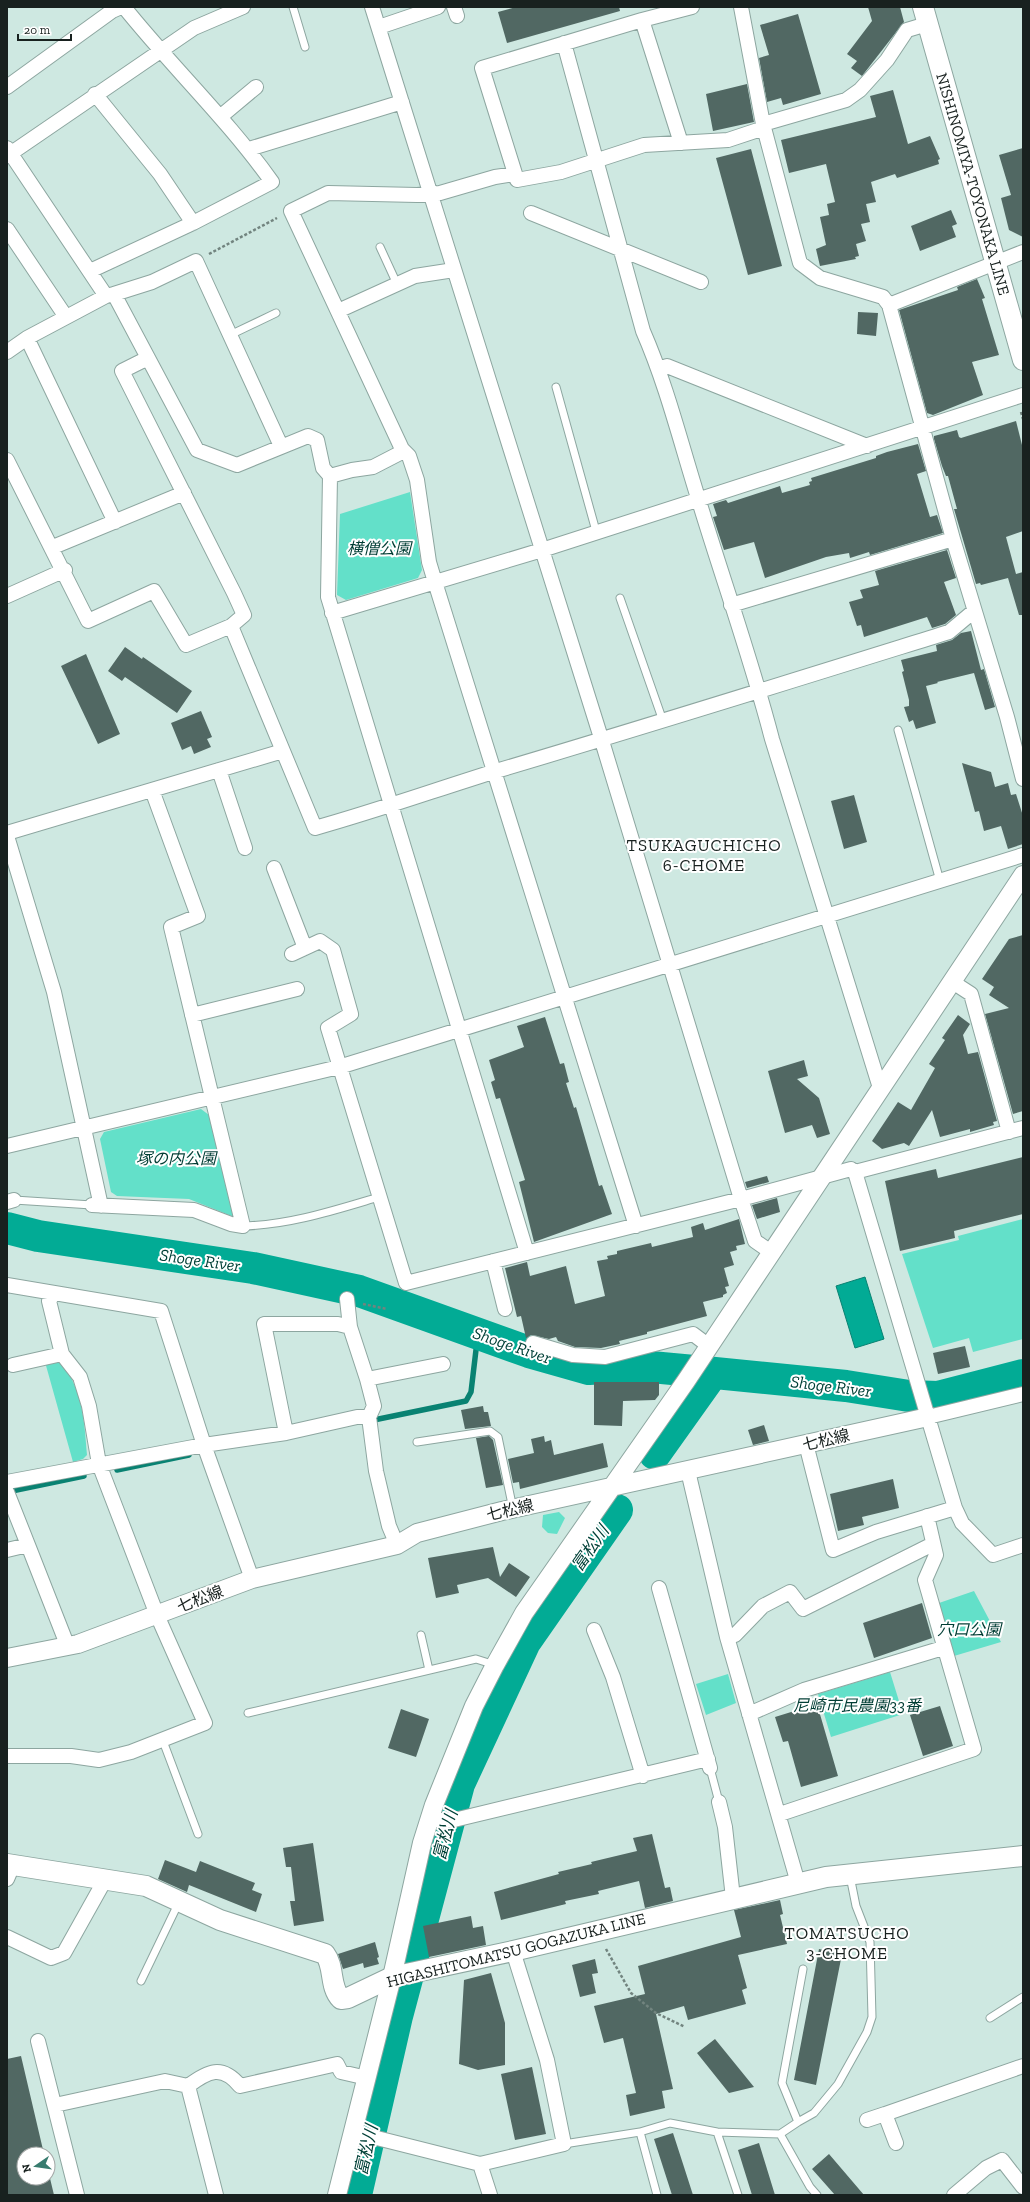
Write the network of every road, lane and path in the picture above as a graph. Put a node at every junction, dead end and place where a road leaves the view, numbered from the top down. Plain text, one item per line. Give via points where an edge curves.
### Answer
1 (120, 7) edge
2 (124, 7) edge
3 (243, 7) edge
4 (293, 7) edge
5 (372, 7) edge
6 (438, 7) edge
7 (692, 7) edge
8 (741, 7) edge
9 (925, 15) edge
10 (642, 20) junction
11 (378, 27) junction
12 (564, 43) junction
13 (305, 47) dead end
14 (159, 51) junction
15 (7, 87) edge
16 (256, 87) dead end
17 (95, 94) junction
18 (402, 102) junction
19 (220, 117) junction
20 (763, 126) junction
21 (681, 143) junction
22 (249, 149) junction
23 (8, 153) edge
24 (597, 161) junction
25 (515, 174) junction
26 (430, 194) junction
27 (291, 211) junction
28 (531, 213) dead end
29 (192, 223) junction
30 (7, 229) edge
31 (380, 247) dead end
32 (622, 252) junction
33 (1023, 252) edge
34 (196, 261) junction
35 (995, 262) junction
36 (90, 270) junction
37 (454, 270) junction
38 (701, 282) dead end
39 (397, 284) junction
40 (110, 295) junction
41 (889, 306) junction
42 (338, 311) junction
43 (276, 313) dead end
44 (66, 317) junction
45 (230, 335) junction
46 (27, 338) junction
47 (7, 352) edge
48 (148, 358) junction
49 (1023, 360) edge
50 (659, 369) junction
51 (556, 387) dead end
52 (1023, 395) edge
53 (924, 428) junction
54 (281, 446) junction
55 (867, 446) junction
56 (404, 451) junction
57 (7, 460) edge
58 (330, 476) junction
59 (12, 485) edge
60 (184, 493) junction
61 (698, 500) junction
62 (115, 522) junction
63 (596, 531) junction
64 (953, 539) junction
65 (53, 547) junction
66 (542, 550) junction
67 (65, 570) junction
68 (435, 582) junction
69 (7, 596) edge
70 (620, 598) dead end
71 (731, 605) junction
72 (974, 611) junction
73 (332, 613) junction
74 (231, 626) junction
75 (760, 691) junction
76 (663, 721) junction
77 (898, 730) dead end
78 (602, 741) junction
79 (283, 751) junction
80 (219, 770) junction
81 (495, 772) junction
82 (1023, 779) edge
83 (152, 790) junction
84 (390, 806) junction
85 (7, 833) edge
86 (7, 836) edge
87 (245, 848) dead end
88 (1023, 855) edge
89 (274, 868) dead end
90 (1023, 875) edge
91 (940, 881) junction
92 (828, 916) junction
93 (304, 948) junction
94 (292, 954) dead end
95 (671, 965) junction
96 (961, 987) junction
97 (297, 990) dead end
98 (564, 998) junction
99 (192, 1015) junction
100 (459, 1031) junction
101 (339, 1067) junction
102 (880, 1088) junction
103 (213, 1097) junction
104 (85, 1127) junction
105 (1023, 1128) edge
106 (1009, 1132) junction
107 (7, 1146) edge
108 (848, 1171) junction
109 (820, 1178) junction
110 (379, 1197) junction
111 (741, 1199) junction
112 (11, 1201) edge
113 (96, 1205) junction
114 (243, 1226) junction
115 (636, 1226) junction
116 (771, 1252) junction
117 (527, 1253) junction
118 (493, 1261) junction
119 (7, 1285) edge
120 (54, 1293) junction
121 (347, 1299) joint
122 (387, 1309) dead end
123 (505, 1309) dead end
124 (350, 1327) junction
125 (533, 1343) dead end
126 (707, 1349) junction
127 (62, 1354) junction
128 (443, 1364) dead end
129 (13, 1365) dead end
130 (367, 1379) junction
131 (1023, 1394) edge
132 (926, 1411) junction
133 (370, 1421) junction
134 (286, 1433) junction
135 (417, 1442) dead end
136 (806, 1444) junction
137 (204, 1445) junction
138 (98, 1464) junction
139 (688, 1471) junction
140 (7, 1482) edge
141 (610, 1488) junction
142 (7, 1492) edge
143 (955, 1508) junction
144 (513, 1509) junction
145 (927, 1516) junction
146 (933, 1544) junction
147 (28, 1545) junction
148 (397, 1545) junction
149 (1023, 1545) edge
150 (7, 1550) edge
151 (252, 1579) junction
152 (659, 1588) dead end
153 (157, 1616) junction
154 (594, 1630) dead end
155 (421, 1635) dead end
156 (727, 1637) junction
157 (68, 1646) junction
158 (944, 1648) junction
159 (7, 1658) edge
160 (495, 1664) junction
161 (429, 1670) junction
162 (248, 1713) dead end
163 (749, 1714) junction
164 (163, 1741) junction
165 (7, 1756) edge
166 (709, 1764) junction
167 (643, 1776) junction
168 (718, 1802) joint
169 (780, 1814) junction
170 (442, 1820) junction
171 (198, 1834) dead end
172 (1023, 1856) edge
173 (9, 1869) edge
174 (850, 1875) junction
175 (106, 1878) junction
176 (798, 1883) junction
177 (733, 1898) junction
178 (179, 1902) junction
179 (7, 1937) edge
180 (605, 1946) dead end
181 (513, 1951) junction
182 (803, 1969) dead end
183 (392, 1977) junction
184 (141, 1981) dead end
185 (1023, 1997) edge
186 (990, 2018) dead end
187 (685, 2027) dead end
188 (38, 2041) dead end
189 (1023, 2066) edge
190 (367, 2078) junction
191 (188, 2086) junction
192 (55, 2105) junction
193 (885, 2114) junction
194 (867, 2120) dead end
195 (798, 2122) junction
196 (353, 2132) junction
197 (640, 2132) junction
198 (717, 2132) junction
199 (780, 2134) junction
200 (896, 2143) dead end
201 (564, 2144) junction
202 (480, 2164) junction
203 (1023, 2187) edge
204 (77, 2195) edge
205 (216, 2195) edge
206 (337, 2195) edge
207 (490, 2195) edge
208 (657, 2195) edge
209 (738, 2195) edge
210 (817, 2195) edge
211 (954, 2195) edge

1 - 15 street
2 - 14 street
3 - 14 street via 194,28
4 - 13 lane
5 - 11 street
6 - 11 street
7 - 10 street
8 - 20 street
9 - 20 street via 907,30 887,60 860,90 846,100
9 - 35 main road, NISHINOMIYA-TOYONAKA LINE
10 - 12 street
10 - 21 street
11 - 18 street
12 - 24 street
12 - 25 street via 482,68
14 - 17 street
14 - 19 street
16 - 19 street
17 - 23 street
17 - 29 street via 160,174
18 - 22 street
18 - 26 street
19 - 22 street
20 - 21 street via 728,140
20 - 41 street via 800,263 820,278 883,297
21 - 24 street via 644,145
22 - 29 street via 272,182
23 - 36 street
24 - 25 street via 561,172 517,180
24 - 32 street
25 - 26 street
26 - 27 street via 328,193
26 - 37 street
27 - 34 path
27 - 42 street
28 - 32 street
29 - 36 street
30 - 44 street
31 - 39 lane
32 - 38 street
32 - 50 street via 642,332
33 - 35 street
34 - 40 street via 152,282
34 - 45 street
35 - 41 street
35 - 49 main road, NISHINOMIYA-TOYONAKA LINE
36 - 40 street
37 - 39 street via 415,276
37 - 66 street
39 - 42 street
40 - 44 street
40 - 48 street
41 - 53 street
42 - 56 street
43 - 45 lane
44 - 46 street
45 - 54 street
46 - 47 street
46 - 62 street
48 - 54 street via 197,450 237,465
48 - 60 street via 122,371
50 - 55 street via 667,366
50 - 61 street
51 - 63 lane
52 - 53 street
53 - 55 street
53 - 64 street
54 - 58 street via 308,436 317,440 323,468
55 - 61 street
56 - 58 street via 373,467
56 - 68 street via 409,456 417,480 429,562
57 - 59 street
58 - 73 street via 328,597
59 - 65 street
60 - 62 street
60 - 74 street via 244,615
61 - 63 street
61 - 71 street
62 - 65 street
63 - 66 street
64 - 71 street
64 - 72 street
65 - 67 street
66 - 68 street
66 - 78 street
67 - 69 street
67 - 74 street via 88,620 154,591 186,645
68 - 73 street
68 - 81 street
70 - 76 lane
71 - 75 street
72 - 75 street via 949,632
72 - 82 street
73 - 84 street
74 - 79 street
75 - 76 street
75 - 92 street via 772,739
76 - 78 street
77 - 91 lane
78 - 81 street
78 - 95 street
79 - 80 street
79 - 84 street via 315,828
80 - 83 street
80 - 87 street
81 - 84 street
81 - 98 street
83 - 85 street
83 - 99 street via 198,916 171,927
84 - 100 street
86 - 104 street via 54,992
88 - 91 street
89 - 93 street
90 - 96 street
91 - 92 street
92 - 95 street
92 - 102 street
93 - 94 street
93 - 101 street via 320,941 333,950 351,1014 328,1028
95 - 98 street
95 - 111 street
96 - 102 street
96 - 106 street
97 - 99 street
98 - 100 street
98 - 115 street
99 - 103 street
100 - 101 street
100 - 117 street
101 - 103 street
101 - 110 street
102 - 109 street
103 - 104 street
103 - 114 street
104 - 107 street
104 - 113 street
105 - 106 street
106 - 108 street
108 - 109 street
108 - 132 street
109 - 111 street
109 - 116 street
110 - 114 lane via 320,1215 269,1226
110 - 118 street via 406,1283
111 - 115 street
111 - 116 street via 755,1241
112 - 113 lane
113 - 114 street via 194,1210
115 - 117 street
116 - 126 street
117 - 118 street
118 - 123 street
119 - 120 street
120 - 127 street via 50,1301
120 - 137 street via 161,1311
121 - 122 path
121 - 124 street
124 - 130 street
124 - 134 street via 338,1324 264,1324
125 - 126 street via 573,1355 605,1357 693,1334
126 - 141 street
127 - 129 street
127 - 138 street via 80,1376 89,1406
128 - 130 street
130 - 133 street via 374,1406
131 - 132 street, 七松線
132 - 136 street, 七松線
132 - 143 street
133 - 134 street via 357,1417
133 - 148 street via 376,1471 389,1526
134 - 137 street
135 - 144 lane via 490,1431 498,1437
136 - 139 street, 七松線
136 - 145 street via 833,1550 876,1532
137 - 138 street
137 - 151 street
138 - 140 street
138 - 153 street
139 - 141 street, 七松線
139 - 156 street
141 - 144 street, 七松線
141 - 160 street via 524,1613
142 - 147 street
143 - 145 street
143 - 149 street via 962,1523 993,1555
144 - 148 street, 七松線 via 417,1533
145 - 146 street
146 - 156 street via 803,1609 790,1592 763,1606 735,1635
146 - 158 street via 936,1555 925,1580
147 - 150 street
147 - 157 street
148 - 151 street, 七松線
151 - 153 street, 七松線
152 - 166 street
153 - 157 street, 七松線
153 - 164 street via 205,1723
154 - 167 street via 613,1677
155 - 161 lane
156 - 163 street
157 - 159 street, 七松線
158 - 163 street via 804,1690
158 - 169 street via 974,1749
160 - 161 lane via 476,1659
160 - 170 street via 474,1706
161 - 162 lane
163 - 169 street
164 - 165 street via 99,1760 71,1756
164 - 171 lane
166 - 167 street
166 - 168 lane
167 - 170 street
168 - 177 street via 725,1827
169 - 176 street
170 - 183 street via 422,1843
172 - 174 main road, HIGASHITOMATSU GOGAZUKA LINE
173 - 175 main road, HIGASHITOMATSU GOGAZUKA LINE
174 - 176 main road, HIGASHITOMATSU GOGAZUKA LINE
174 - 195 lane via 854,1899 870,1942 872,2017 867,2032 838,2084 814,2113
175 - 178 main road, HIGASHITOMATSU GOGAZUKA LINE via 146,1886
175 - 179 street via 64,1953 51,1958
176 - 177 main road, HIGASHITOMATSU GOGAZUKA LINE
177 - 181 main road, HIGASHITOMATSU GOGAZUKA LINE
178 - 183 main road, HIGASHITOMATSU GOGAZUKA LINE via 220,1920 325,1954 330,1961 336,1994 341,1999
178 - 184 lane
180 - 187 path via 630,1993 656,2013
181 - 183 main road, HIGASHITOMATSU GOGAZUKA LINE
181 - 201 street via 547,2060
182 - 195 lane via 782,2083
183 - 190 street
185 - 186 lane
188 - 192 street
189 - 193 street via 985,2084
190 - 191 street via 340,2072 337,2064 240,2086 231,2075 221,2072 204,2074
190 - 196 street
191 - 192 street via 165,2081
191 - 205 street
192 - 204 street
193 - 194 street
193 - 200 street
195 - 199 lane
196 - 202 street
196 - 206 street
197 - 198 lane via 670,2123
197 - 201 lane
197 - 208 lane
198 - 199 lane
198 - 209 lane
199 - 210 lane
201 - 202 street
202 - 207 street
203 - 211 street via 1002,2160 986,2168

